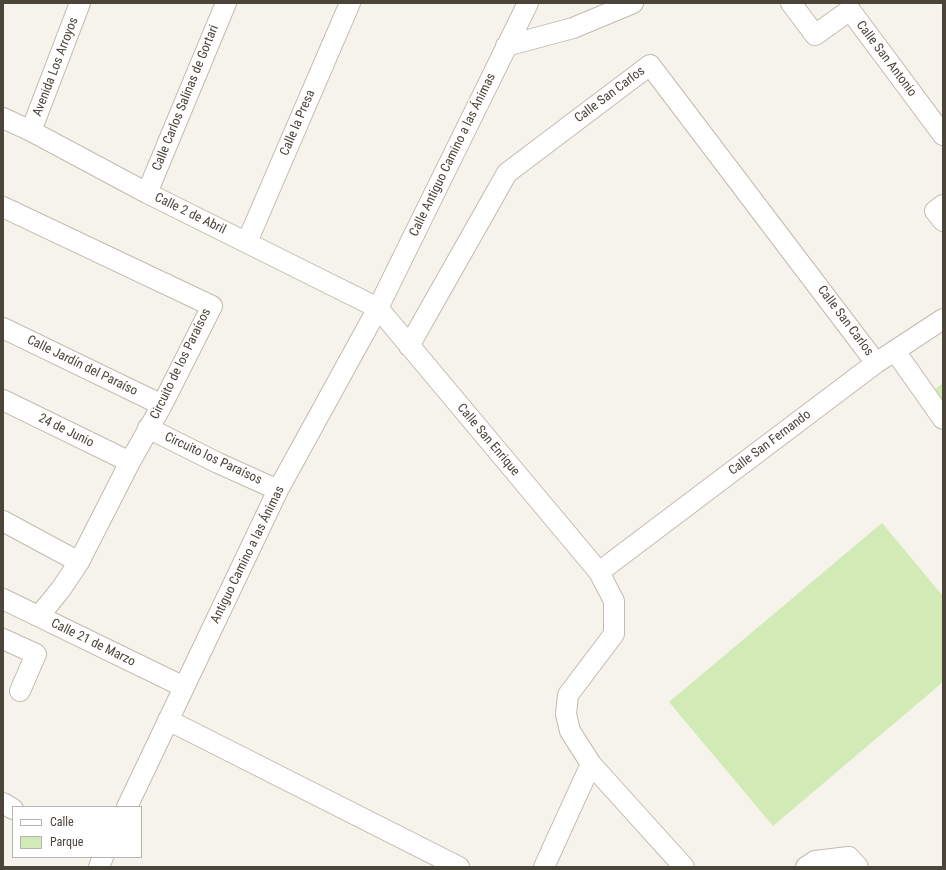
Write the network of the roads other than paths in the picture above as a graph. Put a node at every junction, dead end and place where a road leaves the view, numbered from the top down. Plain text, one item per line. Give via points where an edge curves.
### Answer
1 (80, 3) edge
2 (226, 3) edge
3 (350, 3) edge
4 (528, 3) edge
5 (633, 3) edge
6 (791, 3) edge
7 (506, 46) junction
8 (3, 118) edge
9 (31, 131) junction
10 (943, 135) edge
11 (147, 193) junction
12 (943, 205) edge
13 (3, 207) edge
14 (943, 220) edge
15 (247, 242) junction
16 (378, 308) junction
17 (943, 320) edge
18 (3, 328) edge
19 (409, 346) junction
20 (895, 351) junction
21 (876, 363) junction
22 (3, 400) edge
23 (162, 405) junction
24 (943, 419) edge
25 (148, 428) junction
26 (130, 462) junction
27 (278, 490) junction
28 (3, 521) edge
29 (79, 562) junction
30 (599, 572) junction
31 (3, 599) edge
32 (39, 616) junction
33 (3, 639) edge
34 (184, 687) junction
35 (20, 691) dead end
36 (168, 720) junction
37 (591, 764) junction
38 (3, 803) edge
39 (127, 806) edge
40 (12, 808) edge
41 (853, 862) edge
42 (459, 867) edge
43 (544, 867) edge
44 (684, 867) edge
45 (806, 867) edge

1 - 9 street, Avenida Los Arroyos
2 - 11 street, Calle Carlos Salinas de Gortari
3 - 15 street, Calle la Presa
4 - 7 street, Calle Antiguo Camino a las Ánimas
5 - 7 street via 573,28
6 - 10 street, Calle San Antonio via 815,35 850,10
7 - 16 street, Calle Antiguo Camino a las Ánimas
8 - 9 street, Calle 2 de Abril
9 - 11 street, Calle 2 de Abril
11 - 15 street, Calle 2 de Abril
12 - 14 street via 935,210
13 - 23 street, Circuito de los Paraísos via 212,306
15 - 16 street, Calle 2 de Abril
16 - 19 street, Calle San Enrique
16 - 27 street, Antiguo Camino a las Ánimas
17 - 20 street, Calle San Fernando
18 - 23 street, Calle Jardín del Paraíso
19 - 21 street, Calle San Carlos via 507,173 650,65
19 - 30 street, Calle San Enrique
20 - 21 street, Calle San Fernando
20 - 24 street
21 - 30 street, Calle San Fernando
22 - 26 street, 24 de Junio
23 - 25 street, Circuito de los Paraísos
25 - 26 street, Circuito de los Paraísos
25 - 27 street, Circuito los Paraísos
26 - 29 street, Circuito de los Paraísos
27 - 34 street, Antiguo Camino a las Ánimas
28 - 29 street
29 - 32 street, Circuito de los Paraísos
30 - 37 street, Calle San Enrique via 614,601 614,634 568,695 566,714 570,731
31 - 32 street, Calle 21 de Marzo
32 - 34 street, Calle 21 de Marzo
33 - 35 street via 36,654
34 - 36 street, Antiguo Camino a las Ánimas
36 - 39 street, Antiguo Camino a las Ánimas
36 - 42 street
37 - 43 street
37 - 44 street, Calle San Enrique
38 - 40 street
41 - 45 street via 815,861

